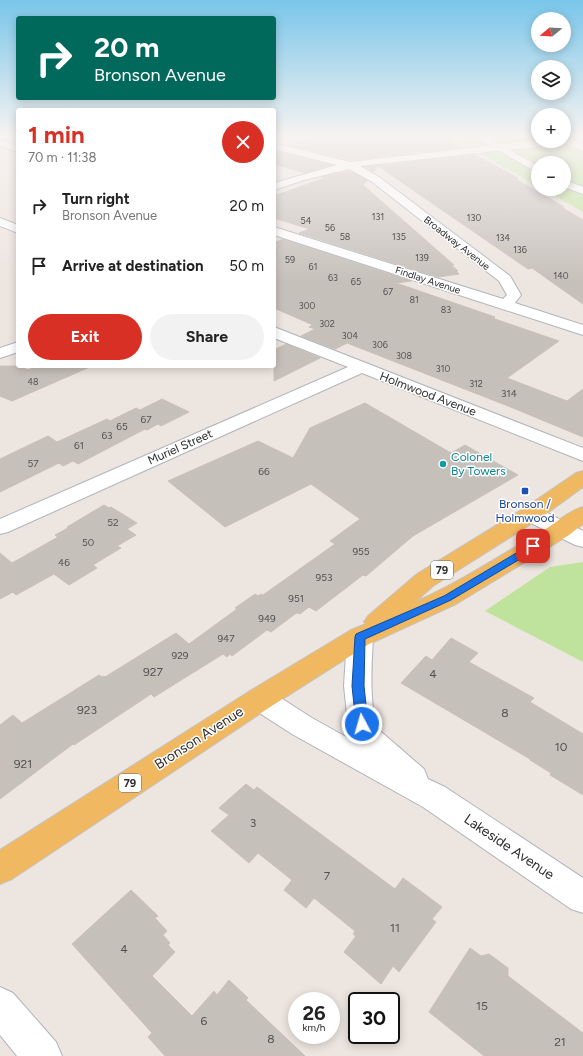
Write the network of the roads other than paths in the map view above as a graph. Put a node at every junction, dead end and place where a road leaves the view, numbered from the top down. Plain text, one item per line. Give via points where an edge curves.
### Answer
1 (382, 184) edge
2 (571, 186) edge
3 (583, 191) edge
4 (0, 222) edge
5 (16, 228) edge
6 (276, 232) edge
7 (506, 305) junction
8 (583, 330) edge
9 (276, 333) edge
10 (16, 348) edge
11 (0, 353) edge
12 (360, 368) junction
13 (583, 455) edge
14 (583, 477) edge
15 (531, 514) junction
16 (583, 514) edge
17 (0, 527) edge
18 (561, 530) junction
19 (583, 540) edge
20 (360, 637) junction
21 (260, 699) junction
22 (434, 797) junction
23 (0, 868) edge
24 (583, 897) edge
25 (0, 1006) edge
26 (42, 1056) edge

1 - 7 street, Broadway Avenue via 505,279 514,295
2 - 3 street
4 - 5 street
6 - 7 street, Findlay Avenue
7 - 8 street, Findlay Avenue
9 - 12 street, Holmwood Avenue
10 - 11 street
12 - 13 street, Holmwood Avenue
12 - 17 street, Muriel Street
14 - 15 main road, Bronson Avenue / 79
15 - 18 street
15 - 20 main road, Bronson Avenue / 79 via 426,580
16 - 18 main road, Bronson Avenue / 79
18 - 19 street
18 - 20 main road, Bronson Avenue / 79 via 447,598
20 - 21 main road, Bronson Avenue / 79
20 - 22 street, Lakeside Avenue via 358,686 362,724 369,738
21 - 22 street, Lakeside Avenue via 348,752
21 - 23 main road, Bronson Avenue / 79
22 - 24 street, Lakeside Avenue
25 - 26 street

